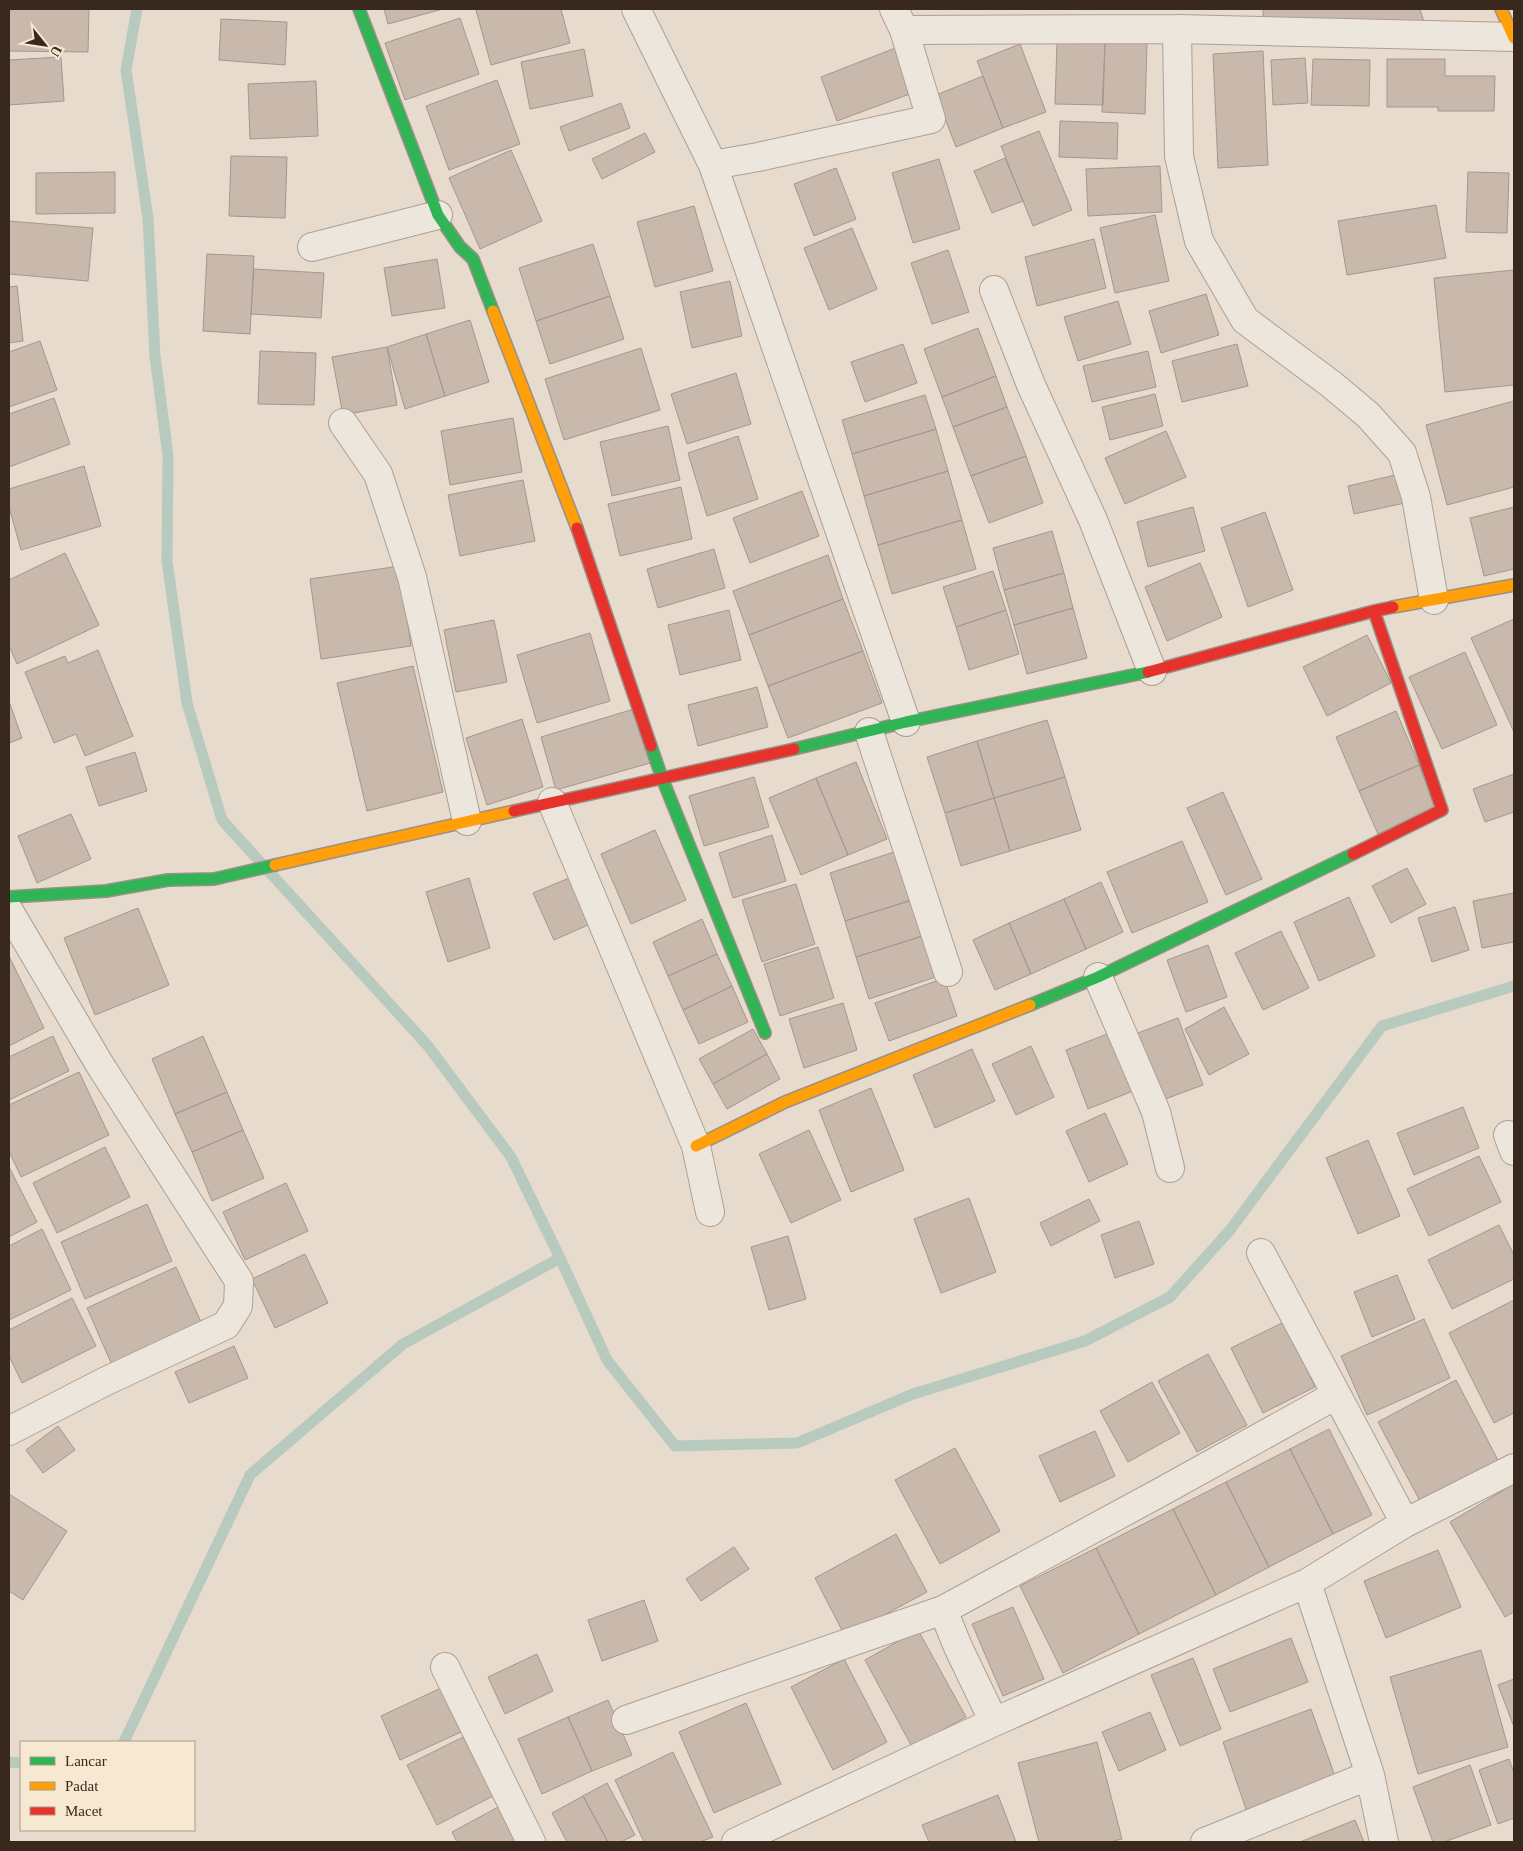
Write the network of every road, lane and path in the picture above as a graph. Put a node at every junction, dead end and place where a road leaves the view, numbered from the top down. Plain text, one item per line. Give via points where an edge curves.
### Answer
1 (359, 9) edge
2 (636, 9) edge
3 (1501, 9) edge
4 (899, 20) edge
5 (1177, 29) junction
6 (1514, 37) edge
7 (713, 165) junction
8 (438, 215) junction
9 (312, 247) dead end
10 (994, 290) dead end
11 (342, 423) dead end
12 (1514, 585) edge
13 (1434, 600) junction
14 (1374, 611) junction
15 (1152, 671) junction
16 (906, 722) junction
17 (869, 732) junction
18 (662, 778) junction
19 (552, 802) junction
20 (467, 821) junction
21 (9, 896) edge
22 (9, 911) edge
23 (948, 972) dead end
24 (1098, 977) junction
25 (766, 1032) dead end
26 (696, 1146) junction
27 (1170, 1168) dead end
28 (710, 1212) dead end
29 (1261, 1253) dead end
30 (1336, 1395) junction
31 (10, 1428) edge
32 (1514, 1468) edge
33 (1405, 1523) junction
34 (1308, 1583) junction
35 (943, 1610) junction
36 (445, 1667) dead end
37 (626, 1720) dead end
38 (994, 1722) junction
39 (1370, 1775) junction
40 (531, 1842) edge
41 (736, 1842) edge
42 (1205, 1842) edge
43 (1384, 1842) edge

1 - 8 main road
2 - 7 street
3 - 6 main road
4 - 5 street
4 - 7 street via 931,119
5 - 6 street
5 - 13 street via 1179,156 1199,241 1245,320 1368,415 1402,454 1416,497
7 - 16 street
8 - 9 street
8 - 18 main road via 460,247 473,259 568,502
10 - 15 street via 1031,385 1093,520
11 - 20 street via 378,474 412,577
12 - 13 main road
13 - 14 main road
14 - 15 main road
14 - 24 main road via 1442,810
15 - 16 main road
16 - 17 main road
17 - 18 main road
17 - 23 street
18 - 19 main road
18 - 25 main road
19 - 20 main road
19 - 26 street
20 - 21 main road via 214,880 168,880 106,891
22 - 31 street via 100,1065 239,1281 238,1306 226,1325
24 - 26 main road via 785,1102
24 - 27 street via 1156,1112
26 - 28 street
29 - 30 street
30 - 33 street
30 - 35 street
32 - 33 street
33 - 34 street
34 - 38 street
34 - 39 street
35 - 37 street
35 - 38 street
36 - 40 street
38 - 41 street
39 - 42 street
39 - 43 street

